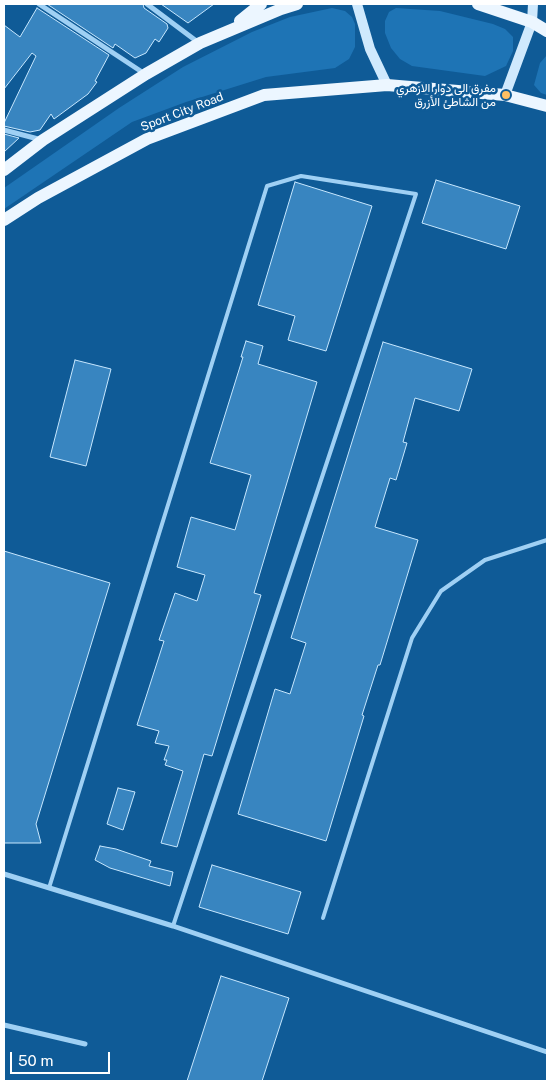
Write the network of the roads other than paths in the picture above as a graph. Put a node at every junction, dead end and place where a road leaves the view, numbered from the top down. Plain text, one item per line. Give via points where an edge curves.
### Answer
1 (38, 4) edge
2 (147, 4) edge
3 (261, 4) edge
4 (297, 4) edge
5 (357, 4) edge
6 (478, 4) edge
7 (533, 4) edge
8 (532, 22) junction
9 (227, 31) junction
10 (547, 31) edge
11 (200, 43) junction
12 (146, 74) junction
13 (388, 85) junction
14 (505, 95) junction
15 (547, 106) edge
16 (4, 130) edge
17 (42, 140) junction
18 (4, 170) edge
19 (4, 220) edge
20 (547, 540) edge
21 (4, 874) edge
22 (49, 888) junction
23 (323, 918) dead end
24 (173, 926) junction
25 (4, 1025) edge
26 (85, 1044) dead end
27 (547, 1052) edge

1 - 12 street
2 - 11 street
3 - 9 main road
4 - 9 main road
5 - 13 main road via 370,49
6 - 8 main road
7 - 8 main road
8 - 10 main road
8 - 14 main road
9 - 11 main road
11 - 12 main road
12 - 17 main road
13 - 14 main road, Sport City Road
13 - 19 main road, Sport City Road via 264,95 147,139
14 - 15 main road, Sport City Road
16 - 17 street
17 - 18 main road
20 - 23 lane via 485,560 441,591 412,638
21 - 22 street
22 - 24 street
22 - 24 lane via 267,186 302,176 416,194
24 - 27 street
25 - 26 street

